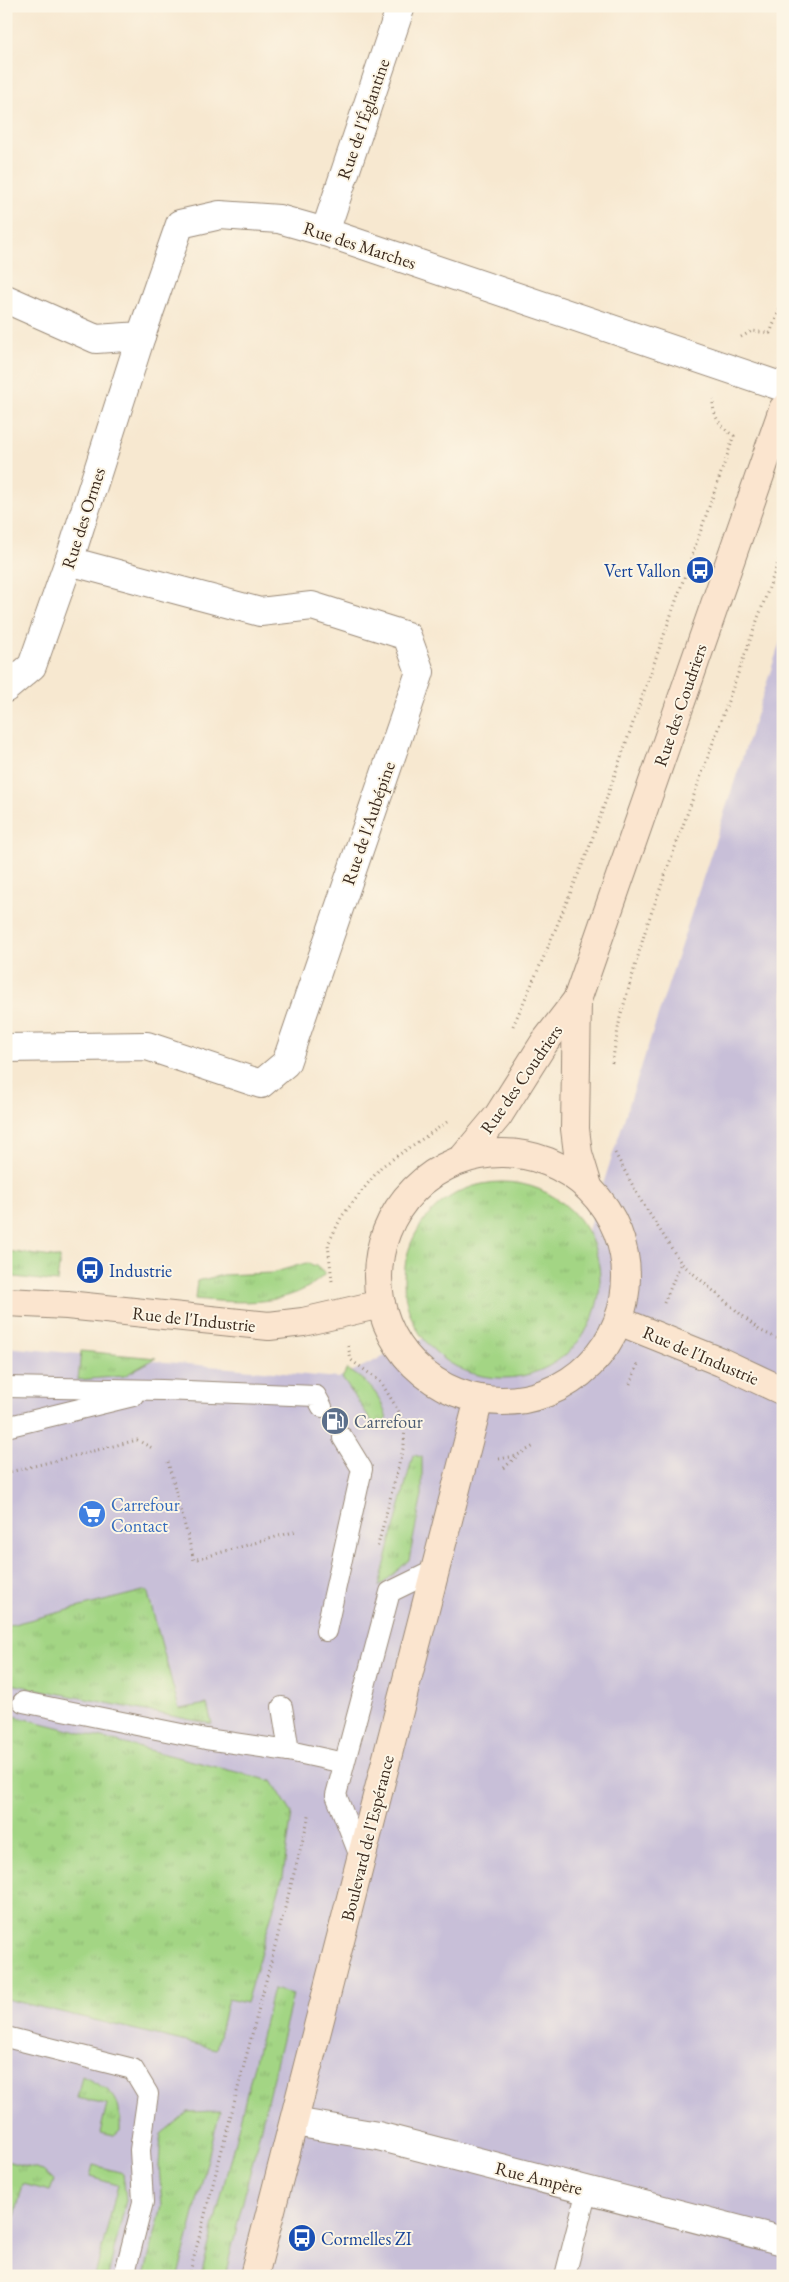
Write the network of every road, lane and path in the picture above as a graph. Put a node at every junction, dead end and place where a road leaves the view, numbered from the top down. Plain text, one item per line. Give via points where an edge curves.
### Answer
1 (401, 6) edge
2 (325, 232) junction
3 (6, 299) edge
4 (783, 302) edge
5 (141, 336) junction
6 (736, 341) dead end
7 (783, 387) edge
8 (714, 393) dead end
9 (783, 409) edge
10 (783, 549) edge
11 (69, 561) junction
12 (6, 688) edge
13 (577, 1000) junction
14 (626, 1002) dead end
15 (510, 1031) dead end
16 (6, 1048) edge
17 (452, 1118) dead end
18 (614, 1151) dead end
19 (463, 1158) junction
20 (588, 1186) junction
21 (681, 1263) junction
22 (329, 1270) dead end
23 (671, 1286) dead end
24 (6, 1302) edge
25 (381, 1304) junction
26 (619, 1321) junction
27 (783, 1341) edge
28 (351, 1360) dead end
29 (6, 1386) edge
30 (162, 1390) junction
31 (783, 1391) edge
32 (479, 1399) junction
33 (322, 1407) dead end
34 (6, 1427) edge
35 (343, 1438) dead end
36 (404, 1445) dead end
37 (534, 1446) dead end
38 (154, 1449) dead end
39 (516, 1456) junction
40 (499, 1459) dead end
41 (168, 1462) dead end
42 (504, 1468) dead end
43 (6, 1473) edge
44 (297, 1530) dead end
45 (435, 1570) junction
46 (326, 1631) dead end
47 (23, 1702) dead end
48 (282, 1707) dead end
49 (289, 1751) junction
50 (344, 1763) junction
51 (312, 1804) dead end
52 (361, 1859) junction
53 (6, 2037) edge
54 (294, 2122) junction
55 (587, 2190) junction
56 (783, 2241) edge
57 (124, 2276) edge
58 (189, 2276) edge
59 (254, 2276) edge
60 (565, 2276) edge

1 - 2 street, Rue de l'Églantine
2 - 5 street, Rue des Marches via 279,219 220,215 180,224
2 - 7 street, Rue des Marches
3 - 5 street via 96,339
4 - 6 path via 770,333 752,331
5 - 11 street, Rue des Ormes
8 - 15 path via 712,400 716,418 734,436 589,848
9 - 13 street, Rue des Coudriers
10 - 14 path via 647,925
11 - 12 street, Rue des Ormes via 32,666
11 - 16 street, Rue de l'Aubépine via 260,612 312,606 406,636 420,672 286,1063 261,1084 147,1046
13 - 19 street, Rue des Coudriers via 544,1043 498,1116
13 - 20 street, Rue des Coudriers via 575,1129
17 - 22 path via 381,1166 342,1216 328,1244
18 - 21 path
19 - 20 street via 507,1152 530,1155 571,1172
19 - 25 street via 418,1184 388,1227 380,1252
20 - 26 street via 616,1226 624,1249 627,1273
21 - 23 path
21 - 27 path via 759,1330
24 - 25 street, Rue de l'Industrie via 67,1305 269,1326 303,1322
25 - 32 street via 394,1338 416,1366 445,1388
26 - 31 street, Rue de l'Industrie
26 - 32 street via 597,1358 563,1386 522,1400 500,1402
28 - 36 path via 381,1382 405,1422
29 - 30 lane
30 - 33 lane via 316,1396
30 - 34 lane
32 - 45 street, Boulevard de l'Espérance
35 - 46 lane via 362,1469
37 - 39 path
38 - 43 path via 137,1440
39 - 40 path
39 - 42 path
41 - 44 path via 194,1560
45 - 50 lane via 390,1592
45 - 52 street, Boulevard de l'Espérance
47 - 49 lane via 206,1739
48 - 49 lane
49 - 50 lane
50 - 52 lane via 336,1795
51 - 58 path
52 - 54 street, Boulevard de l'Espérance
53 - 57 lane via 133,2069 148,2094 140,2150 143,2202
54 - 55 street, Rue Ampère via 378,2136
54 - 59 street, Boulevard de l'Espérance
55 - 56 street, Rue Ampère
55 - 60 lane

